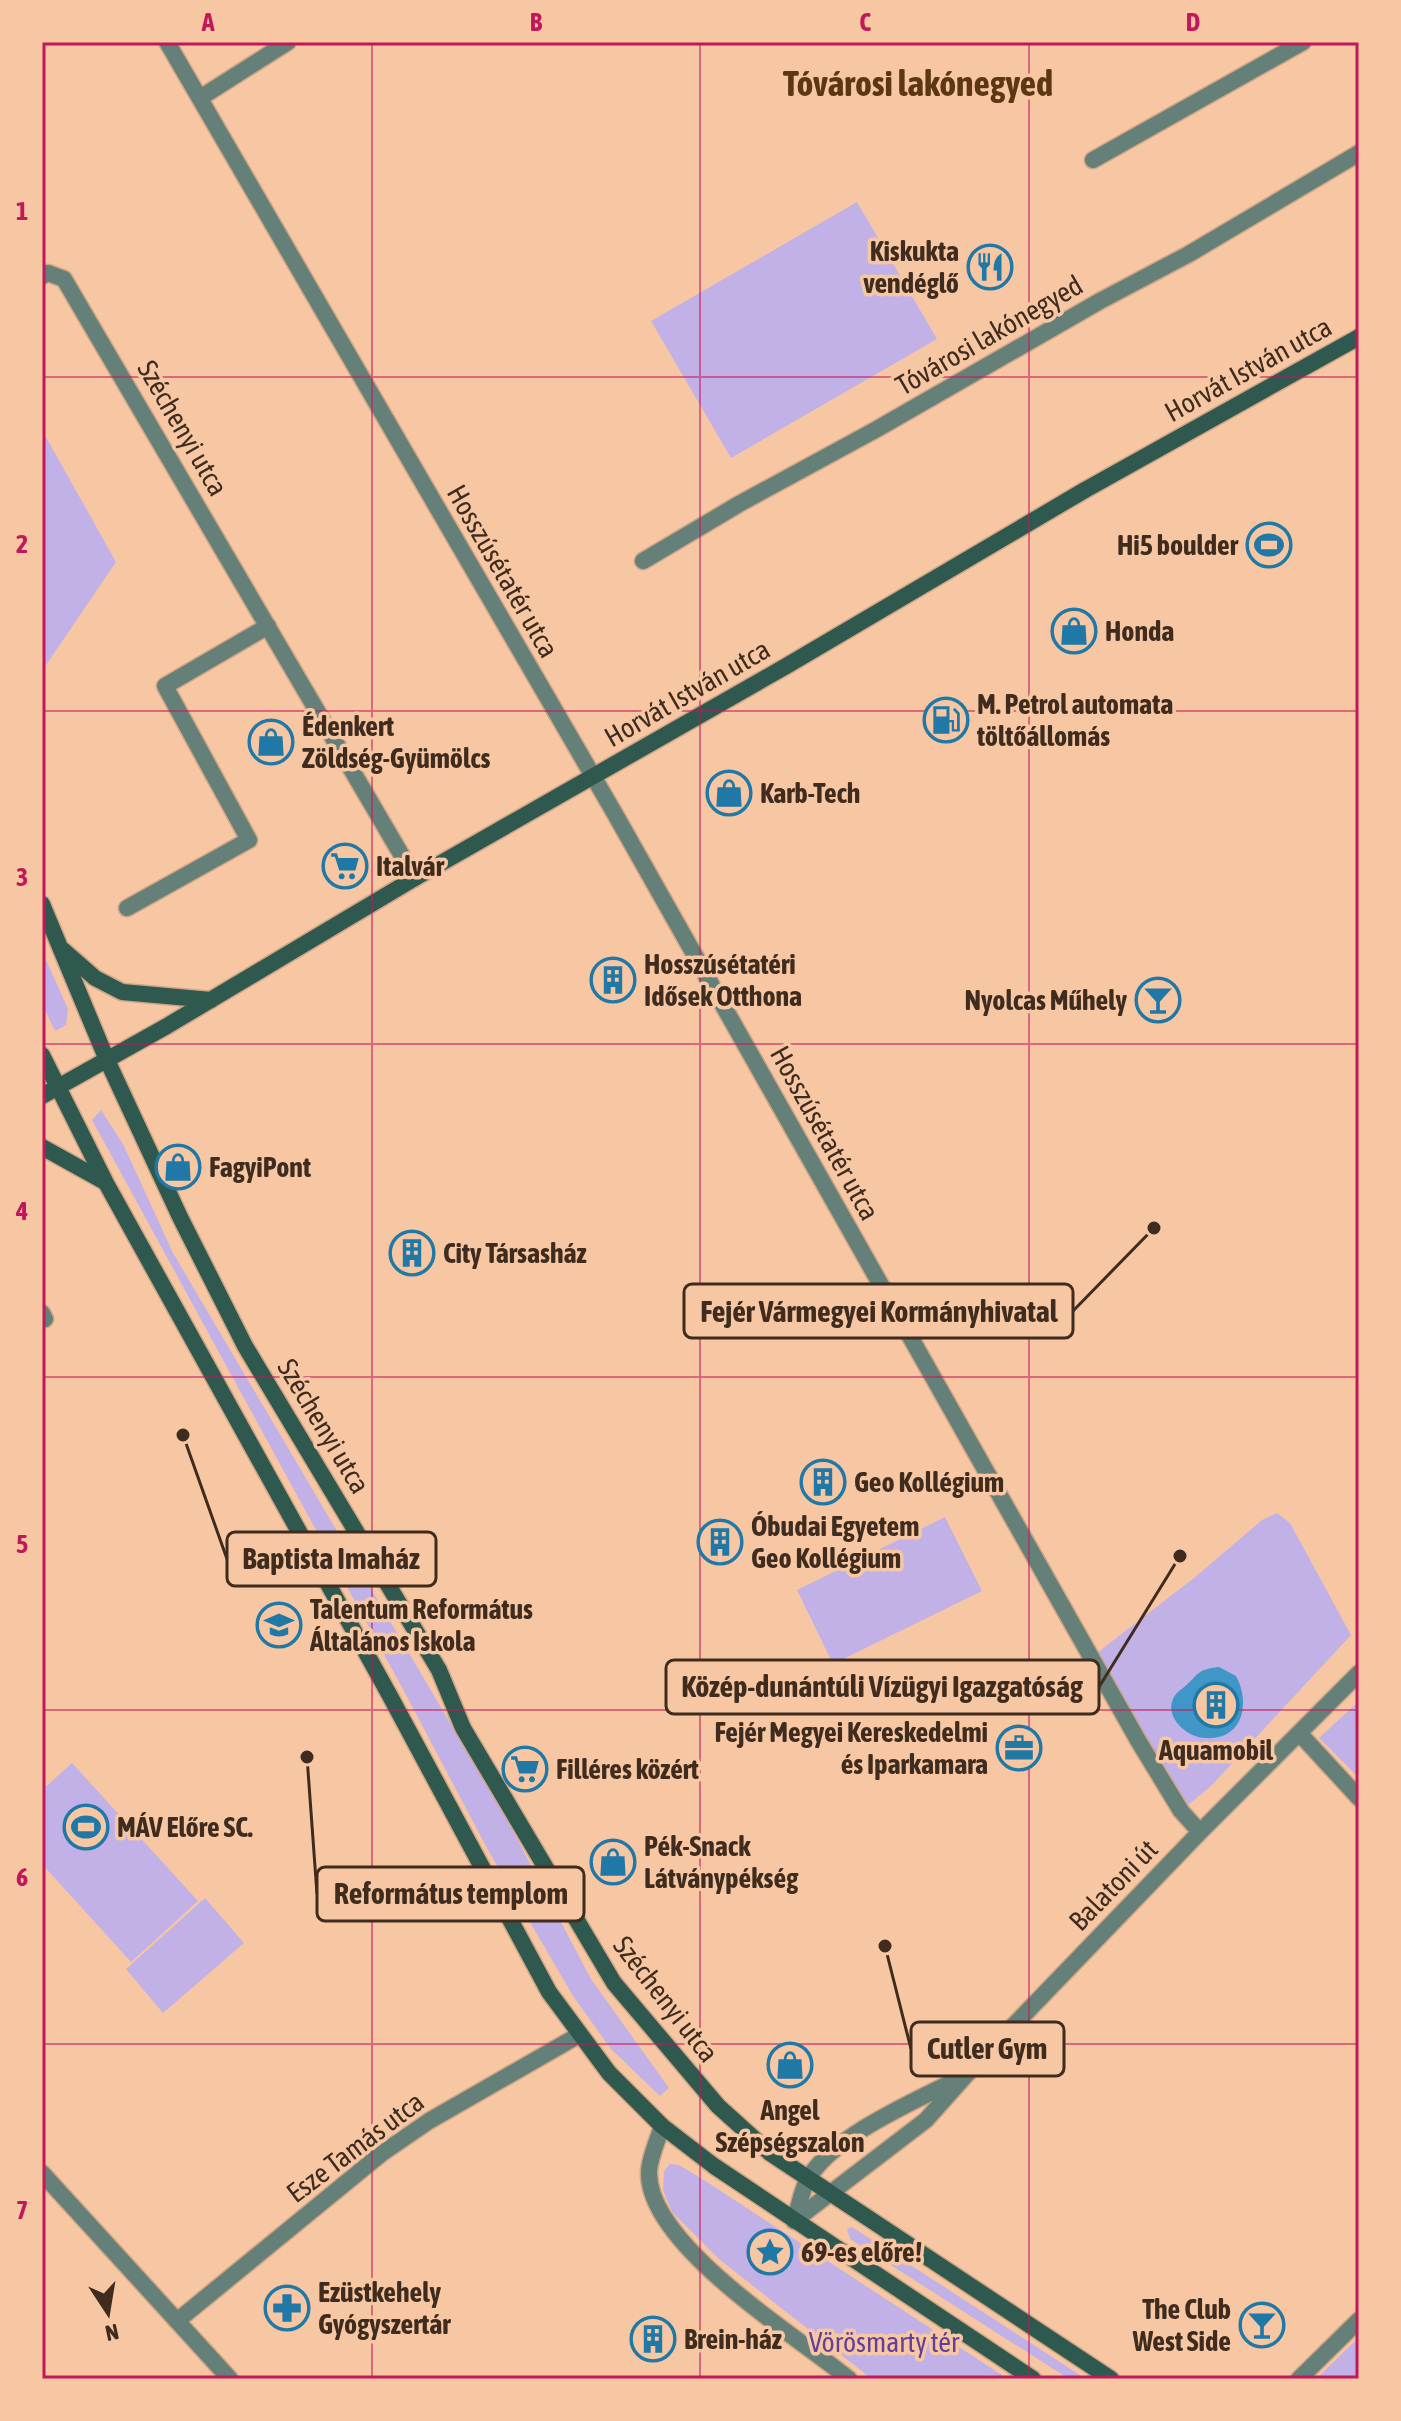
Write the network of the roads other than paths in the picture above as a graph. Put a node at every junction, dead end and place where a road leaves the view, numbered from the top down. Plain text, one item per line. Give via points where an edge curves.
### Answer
1 (167, 42) edge
2 (288, 42) edge
3 (1303, 42) edge
4 (200, 98) junction
5 (1359, 153) edge
6 (1093, 160) dead end
7 (42, 276) edge
8 (1359, 337) edge
9 (643, 561) dead end
10 (268, 626) junction
11 (594, 777) junction
12 (415, 878) junction
13 (42, 904) edge
14 (127, 908) dead end
15 (61, 949) junction
16 (211, 1000) junction
17 (42, 1055) edge
18 (107, 1060) junction
19 (59, 1086) junction
20 (42, 1096) edge
21 (42, 1147) edge
22 (106, 1183) junction
23 (1359, 1673) edge
24 (1300, 1734) junction
25 (1359, 1798) edge
26 (1200, 1832) junction
27 (579, 2035) junction
28 (967, 2074) junction
29 (662, 2126) junction
30 (42, 2173) edge
31 (808, 2179) junction
32 (831, 2195) junction
33 (794, 2221) junction
34 (1359, 2320) edge
35 (177, 2321) junction
36 (230, 2379) edge
37 (849, 2379) edge
38 (1033, 2379) edge
39 (1111, 2379) edge
40 (1299, 2379) edge

1 - 4 street, Hosszúsétatér utca
2 - 4 street
3 - 6 street
4 - 11 street, Hosszúsétatér utca
5 - 9 street, Tóvárosi lakónegyed
7 - 10 street, Széchenyi utca via 64,279
8 - 11 main road, Horvát István utca
10 - 12 street, Széchenyi utca
10 - 14 street via 165,686 249,840
11 - 12 main road, Horvát István utca
11 - 26 street, Hosszúsétatér utca via 1139,1742
12 - 16 main road, Horvát István utca
13 - 15 main road, Széchenyi utca
15 - 16 main road via 95,978 122,992
15 - 18 main road, Széchenyi utca
16 - 18 main road, Horvát István utca
17 - 19 main road
18 - 19 main road, Horvát István utca
18 - 31 main road, Széchenyi utca via 245,1346 439,1670 463,1728 614,1983 718,2106
19 - 20 main road, Horvát István utca
19 - 22 main road
21 - 22 main road
22 - 27 main road via 549,1992
23 - 24 street, Balatoni út
24 - 25 street
24 - 26 street, Balatoni út
26 - 28 street, Balatoni út
27 - 29 main road
27 - 35 street, Esze Tamás utca via 381,2154
28 - 31 street, Balatoni út via 865,2127
28 - 32 street, Balatoni út via 926,2120
29 - 33 main road
29 - 37 street via 649,2172 656,2203 675,2236 707,2268
30 - 35 street
31 - 32 main road, Széchenyi utca
31 - 33 street, Balatoni út
32 - 33 street, Balatoni út
32 - 39 main road
33 - 38 main road
34 - 40 street
35 - 36 street

